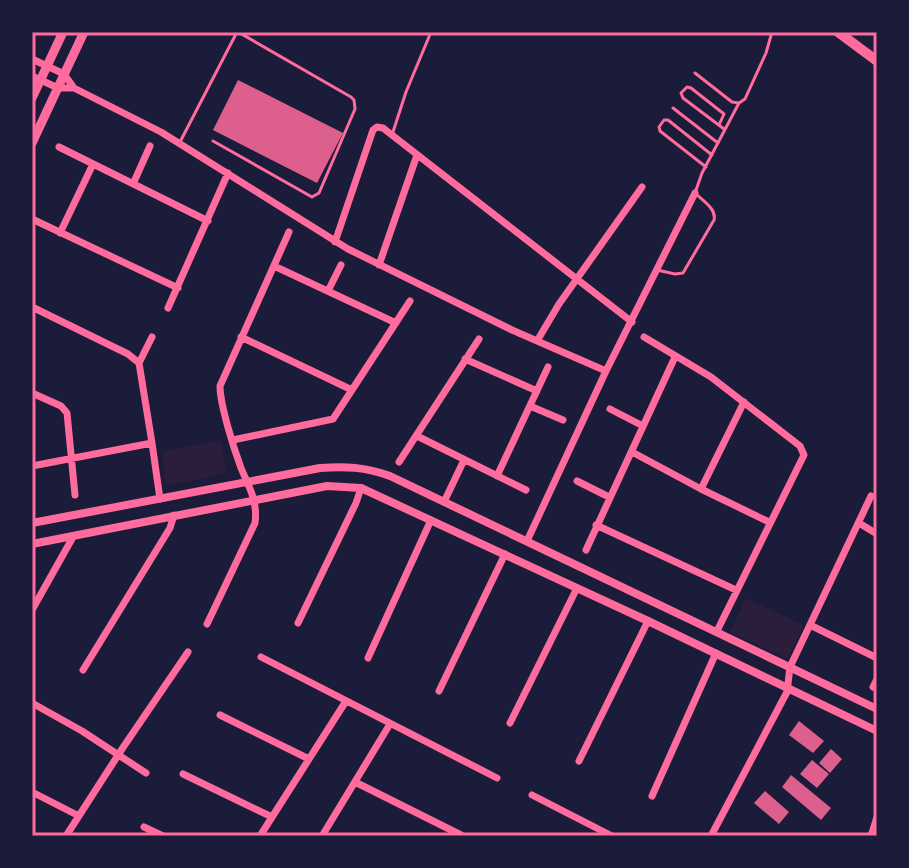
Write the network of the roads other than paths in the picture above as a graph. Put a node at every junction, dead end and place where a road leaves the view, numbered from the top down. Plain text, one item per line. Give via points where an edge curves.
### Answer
1 (63, 32) edge
2 (84, 32) edge
3 (238, 32) edge
4 (431, 32) edge
5 (772, 32) edge
6 (838, 32) edge
7 (32, 59) edge
8 (877, 61) edge
9 (47, 66) junction
10 (695, 73) dead end
11 (64, 74) junction
12 (36, 78) edge
13 (58, 88) junction
14 (74, 88) junction
15 (32, 98) edge
16 (739, 103) junction
17 (673, 108) dead end
18 (719, 125) junction
19 (725, 130) junction
20 (392, 135) junction
21 (213, 141) dead end
22 (32, 143) edge
23 (718, 143) junction
24 (179, 144) junction
25 (150, 146) dead end
26 (59, 147) dead end
27 (417, 155) junction
28 (712, 155) junction
29 (93, 164) junction
30 (706, 167) junction
31 (228, 173) junction
32 (133, 184) junction
33 (642, 187) dead end
34 (695, 193) junction
35 (32, 219) edge
36 (208, 221) junction
37 (289, 232) dead end
38 (60, 233) junction
39 (335, 242) junction
40 (341, 265) dead end
41 (379, 265) junction
42 (274, 266) junction
43 (657, 270) junction
44 (576, 280) junction
45 (178, 288) junction
46 (328, 291) junction
47 (410, 301) dead end
48 (32, 307) edge
49 (168, 308) dead end
50 (632, 322) junction
51 (396, 323) junction
52 (152, 337) dead end
53 (241, 337) junction
54 (644, 337) dead end
55 (479, 339) dead end
56 (537, 341) junction
57 (675, 357) junction
58 (465, 359) junction
59 (139, 363) junction
60 (548, 367) dead end
61 (606, 371) junction
62 (352, 390) junction
63 (537, 391) junction
64 (32, 393) edge
65 (744, 402) junction
66 (530, 406) junction
67 (610, 409) dead end
68 (563, 420) dead end
69 (643, 426) junction
70 (417, 436) junction
71 (233, 440) junction
72 (152, 443) junction
73 (632, 452) junction
74 (71, 458) junction
75 (464, 460) junction
76 (399, 462) dead end
77 (32, 466) edge
78 (497, 476) junction
79 (249, 481) junction
80 (577, 481) dead end
81 (361, 488) junction
82 (701, 489) junction
83 (526, 490) dead end
84 (75, 495) dead end
85 (871, 496) dead end
86 (609, 497) junction
87 (160, 499) junction
88 (255, 501) junction
89 (444, 502) junction
90 (174, 515) junction
91 (431, 520) junction
92 (769, 522) junction
93 (32, 523) edge
94 (859, 523) junction
95 (596, 525) junction
96 (877, 534) edge
97 (73, 537) junction
98 (527, 541) junction
99 (32, 544) edge
100 (586, 550) dead end
101 (505, 554) junction
102 (577, 588) junction
103 (736, 590) junction
104 (32, 610) edge
105 (648, 621) junction
106 (298, 623) dead end
107 (207, 624) dead end
108 (810, 625) junction
109 (717, 631) junction
110 (188, 652) dead end
111 (716, 653) junction
112 (261, 657) dead end
113 (368, 658) dead end
114 (877, 658) edge
115 (790, 667) junction
116 (83, 670) dead end
117 (789, 687) junction
118 (439, 691) dead end
119 (346, 701) junction
120 (32, 703) edge
121 (877, 709) edge
122 (220, 715) dead end
123 (510, 723) dead end
124 (390, 724) junction
125 (877, 731) edge
126 (119, 754) junction
127 (309, 759) junction
128 (579, 761) dead end
129 (146, 773) dead end
130 (183, 774) dead end
131 (497, 778) dead end
132 (355, 782) junction
133 (32, 792) edge
134 (532, 795) dead end
135 (652, 796) dead end
136 (79, 816) junction
137 (272, 817) junction
138 (877, 817) edge
139 (144, 827) dead end
140 (461, 835) edge
141 (66, 836) edge
142 (163, 836) edge
143 (260, 836) edge
144 (322, 836) edge
145 (612, 836) edge
146 (711, 836) edge
147 (871, 836) edge

1 - 9 main road
2 - 11 main road
3 - 21 lane via 351,97 355,109 319,193 312,197
3 - 24 lane
4 - 20 lane
5 - 16 lane
6 - 8 main road
7 - 9 street
9 - 11 street
9 - 12 main road
10 - 16 lane
11 - 13 main road
11 - 14 street
12 - 13 street
12 - 15 main road
13 - 14 street
13 - 22 main road
14 - 24 street
16 - 19 lane
17 - 23 lane
18 - 18 lane via 724,114 691,88 683,89 683,98
18 - 19 lane
19 - 23 lane
20 - 27 street
20 - 39 street via 383,128 373,130
23 - 28 lane
24 - 31 street
25 - 32 street
26 - 29 street
27 - 41 street
27 - 44 street
28 - 30 lane
28 - 30 lane via 668,120 660,123 660,131
29 - 32 street
29 - 38 street
30 - 34 lane
31 - 36 street
31 - 39 street
32 - 36 street
33 - 44 street
34 - 43 street
34 - 43 lane via 713,211 714,220 683,273
35 - 38 street
36 - 45 street
37 - 42 street
38 - 45 street
39 - 41 street
40 - 46 street
41 - 56 street
42 - 46 street
42 - 53 street
43 - 50 street
44 - 50 street
44 - 56 street
45 - 49 street
46 - 51 street
47 - 51 street
48 - 59 street
50 - 61 street
51 - 62 street
52 - 59 street
53 - 62 street
53 - 71 street via 219,390
54 - 57 street
55 - 58 street
56 - 61 street
57 - 65 street
57 - 69 street
58 - 63 street
58 - 70 street
59 - 72 street
60 - 63 street
61 - 98 street
62 - 71 street via 331,420
63 - 66 street
64 - 74 street via 67,413
65 - 82 street
65 - 92 street via 804,451
66 - 68 street
66 - 78 street
67 - 69 street
69 - 73 street
70 - 75 street
70 - 76 street
71 - 79 street
72 - 74 street
72 - 87 street
73 - 82 street
73 - 86 street
74 - 77 street
74 - 84 street
75 - 78 street
75 - 89 street
78 - 83 street
79 - 87 street
79 - 88 street
79 - 89 street via 320,468 360,467
80 - 86 street
81 - 88 street via 327,486
81 - 91 street
81 - 106 street
82 - 92 street
85 - 94 street
86 - 95 street
87 - 93 street
88 - 90 street
88 - 107 street via 255,523
89 - 98 street
90 - 97 street
90 - 116 street
91 - 101 street
91 - 113 street
92 - 103 street
94 - 96 street
94 - 108 street
95 - 100 street
95 - 103 street
97 - 99 street
97 - 104 street
98 - 109 street
101 - 102 street
101 - 118 street
102 - 105 street
102 - 123 street
103 - 109 street
105 - 111 street
105 - 128 street
108 - 114 street
108 - 115 street
109 - 115 street
110 - 126 street
111 - 117 street
111 - 135 street
112 - 119 street
115 - 117 street
115 - 121 street
117 - 125 street
117 - 146 street
119 - 124 street
119 - 127 street
120 - 126 street
122 - 127 street
124 - 131 street
124 - 132 street
126 - 129 street
126 - 136 street
127 - 137 street
130 - 137 street
132 - 140 street
132 - 144 street
133 - 136 street
134 - 145 street
136 - 141 street
137 - 143 street
138 - 147 street
139 - 142 street

